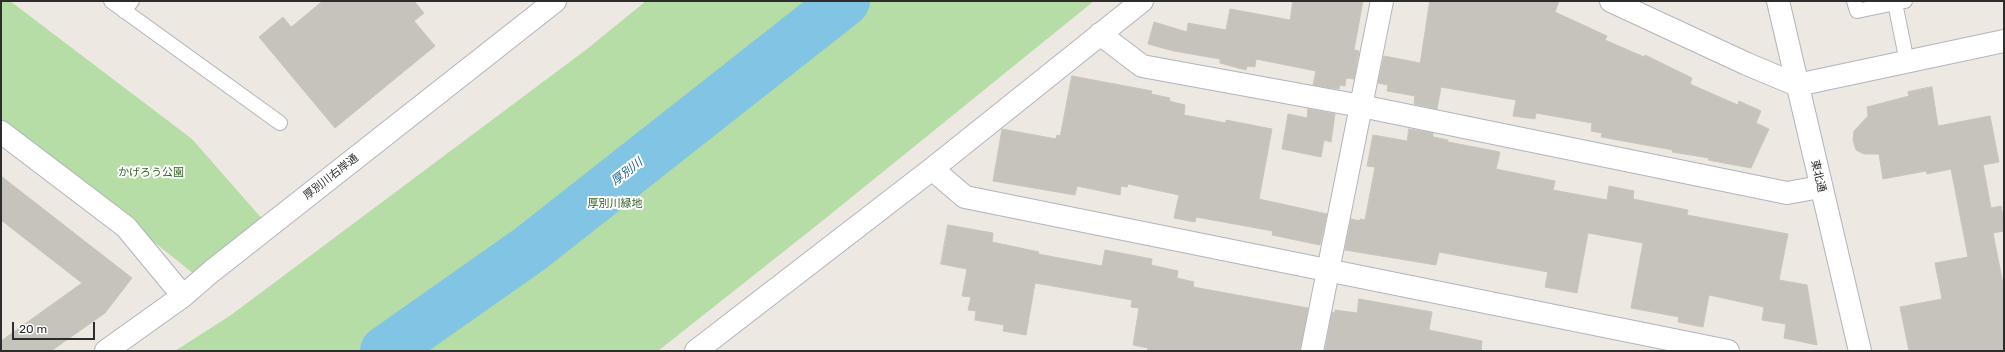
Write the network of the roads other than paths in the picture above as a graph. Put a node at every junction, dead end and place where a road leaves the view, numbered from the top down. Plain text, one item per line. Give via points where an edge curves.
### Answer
1 (111, 1) edge
2 (555, 1) edge
3 (1142, 1) edge
4 (1382, 1) edge
5 (1611, 1) edge
6 (1778, 1) edge
7 (1854, 1) edge
8 (1900, 2) edge
9 (128, 6) edge
10 (1100, 34) junction
11 (2004, 41) edge
12 (1907, 62) junction
13 (1798, 85) junction
14 (1361, 106) junction
15 (280, 123) dead end
16 (1, 132) edge
17 (932, 169) junction
18 (1820, 187) junction
19 (1327, 270) junction
20 (183, 296) junction
21 (106, 351) edge
22 (696, 351) edge
23 (1312, 351) edge
24 (1728, 351) edge
25 (1860, 351) edge

1 - 9 lane
2 - 20 street, 厚別川右岸通 via 212,270
3 - 10 street
4 - 14 street
5 - 13 street
6 - 13 street, 東北通
7 - 8 lane via 1857,11
8 - 12 lane
9 - 15 lane
10 - 14 street via 1142,66
10 - 17 street
11 - 12 street
12 - 13 street
13 - 18 street, 東北通
14 - 18 street via 1787,193
14 - 19 street
16 - 20 street via 126,227
17 - 19 street via 965,197
17 - 22 street
18 - 25 street, 東北通
19 - 23 street
19 - 24 street
20 - 21 street, 厚別川右岸通

